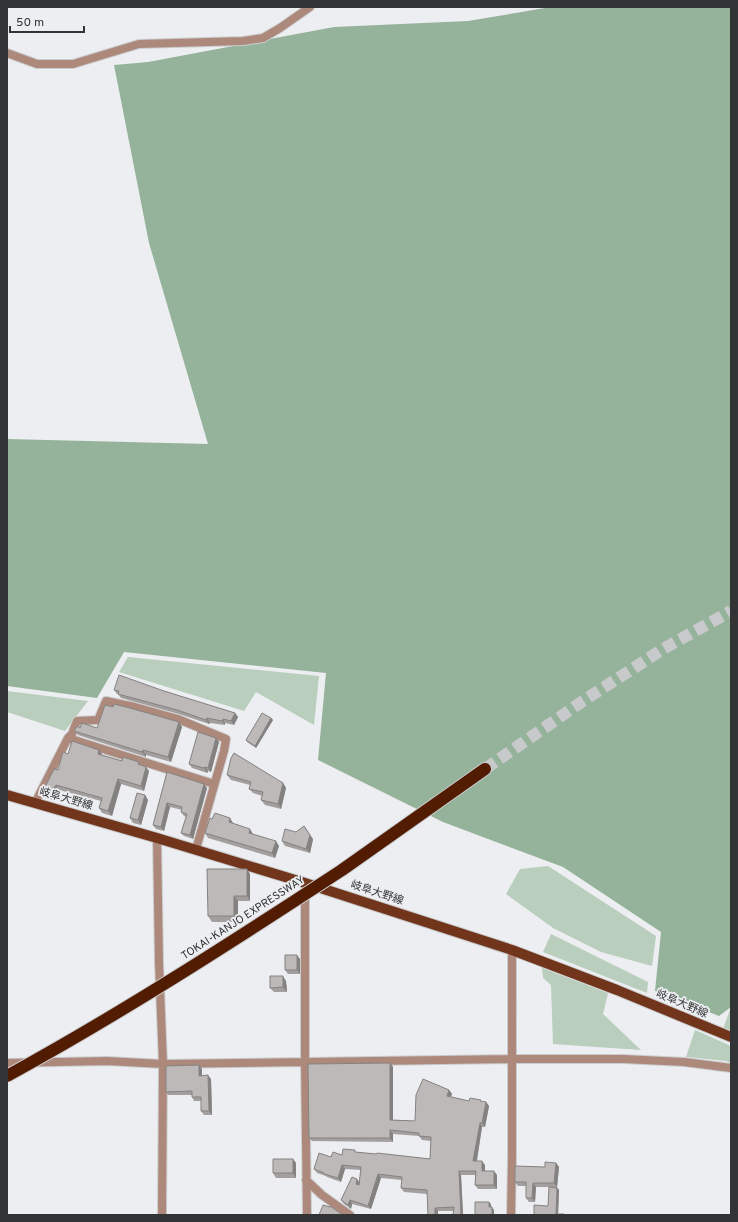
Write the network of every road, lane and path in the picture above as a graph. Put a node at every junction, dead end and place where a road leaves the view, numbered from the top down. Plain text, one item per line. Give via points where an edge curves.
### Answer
1 (310, 7) edge
2 (7, 53) edge
3 (68, 738) junction
4 (485, 769) tunnel mouth
5 (214, 784) junction
6 (7, 795) edge
7 (35, 803) junction
8 (157, 838) junction
9 (196, 849) junction
10 (305, 883) junction
11 (512, 950) junction
12 (731, 1037) edge
13 (512, 1059) junction
14 (7, 1063) edge
15 (305, 1063) junction
16 (163, 1064) junction
17 (731, 1068) edge
18 (7, 1076) edge
19 (306, 1180) junction
20 (162, 1215) edge
21 (307, 1215) edge
22 (350, 1215) edge
23 (510, 1215) edge

1 - 2 street via 263,38 243,42 139,44 73,64 37,64
3 - 5 street
3 - 5 street via 77,721 98,720 106,702 178,719 226,739
3 - 7 street
4 - 18 highway, TOKAI-KANJO EXPRESSWAY, bridge via 342,870 236,940 142,999
5 - 9 street
6 - 7 main road, 岐阜大野線
7 - 8 main road, 岐阜大野線
8 - 9 main road, 岐阜大野線
8 - 16 street
9 - 10 main road, 岐阜大野線
10 - 11 main road, 岐阜大野線
10 - 15 street
11 - 12 main road, 岐阜大野線
11 - 13 street
13 - 15 street
13 - 17 street via 652,1060
13 - 23 street
14 - 16 street via 107,1061
15 - 16 street
15 - 19 street
16 - 20 street
19 - 21 street
19 - 22 street

